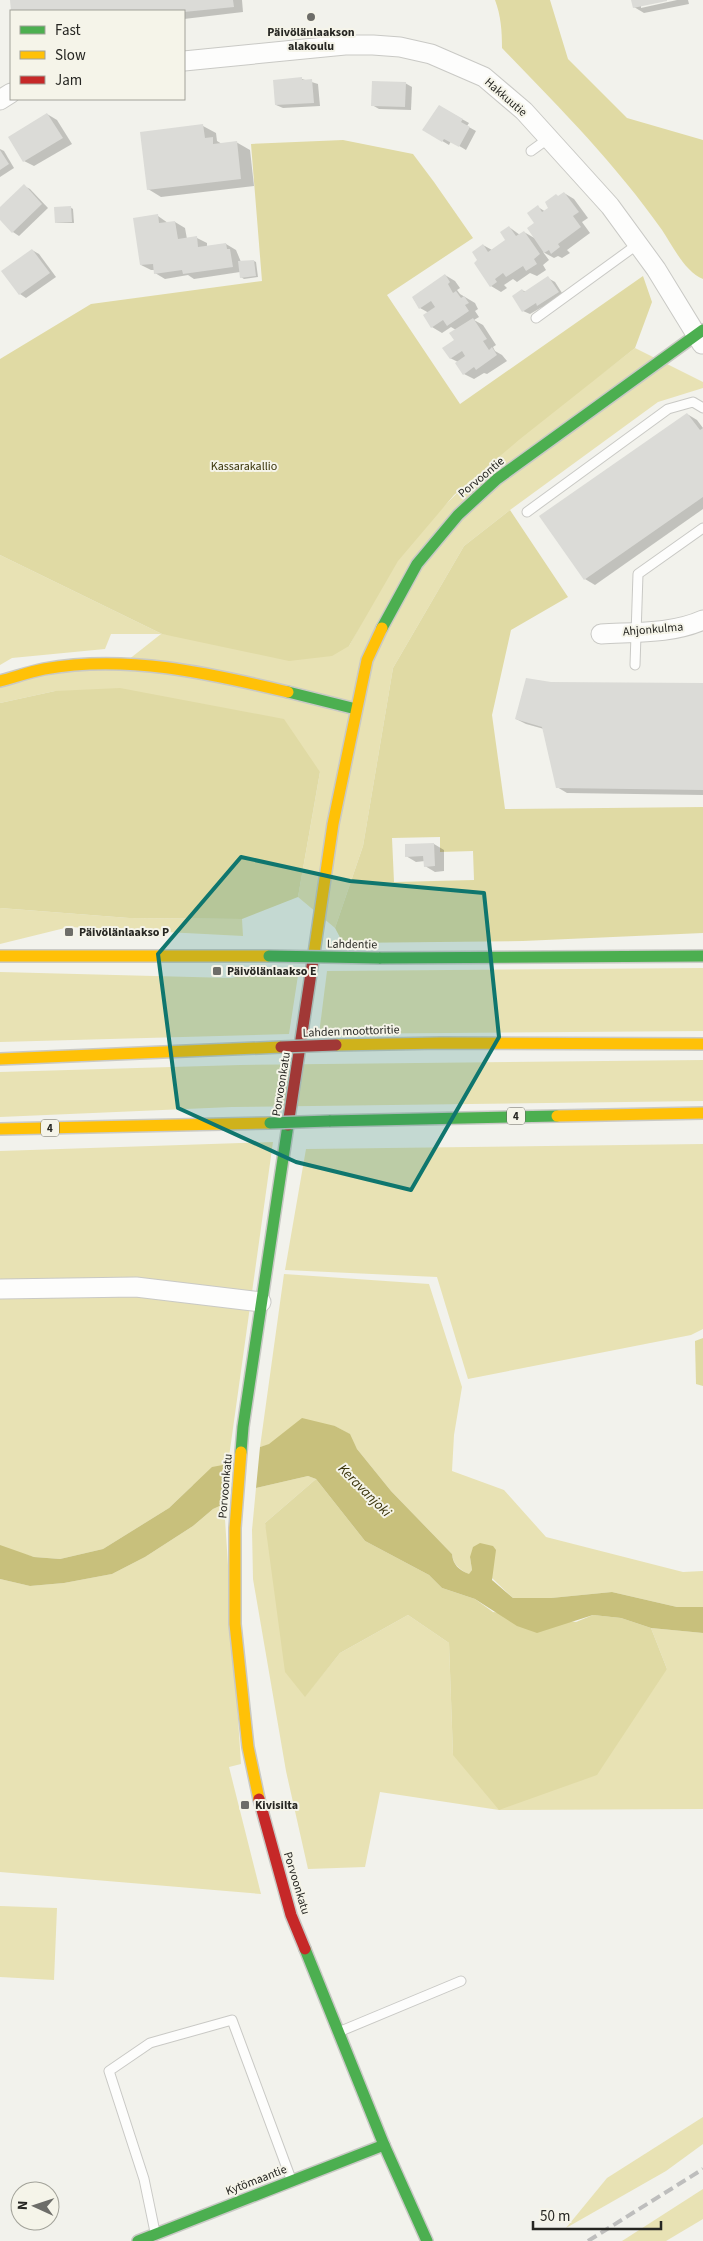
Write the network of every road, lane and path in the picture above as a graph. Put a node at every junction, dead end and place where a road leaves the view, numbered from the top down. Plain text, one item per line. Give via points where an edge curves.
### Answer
1 (185, 61) edge
2 (549, 138) junction
3 (531, 151) dead end
4 (638, 244) junction
5 (536, 318) dead end
6 (701, 337) edge
7 (703, 408) edge
8 (527, 512) dead end
9 (703, 528) edge
10 (703, 620) edge
11 (636, 632) junction
12 (601, 634) dead end
13 (635, 665) dead end
14 (0, 681) edge
15 (356, 708) junction
16 (0, 956) edge
17 (703, 956) edge
18 (703, 1044) edge
19 (0, 1059) edge
20 (703, 1114) edge
21 (0, 1129) edge
22 (0, 1289) edge
23 (261, 1302) junction
24 (461, 1981) dead end
25 (338, 2032) junction
26 (384, 2145) junction
27 (292, 2181) junction
28 (156, 2234) junction
29 (138, 2241) edge
30 (427, 2241) edge

1 - 2 street, Hakkuutie via 345,45 400,47 431,54 484,77 524,111
2 - 3 lane
2 - 4 street, Hakkuutie via 610,206
4 - 5 lane
4 - 6 street, Hakkuutie
6 - 15 main road, Porvoontie via 496,480 458,516 418,564 382,629 367,660
7 - 8 lane via 693,402 668,409
9 - 11 lane via 638,574
10 - 11 street, Ahjonkulma via 690,626
11 - 12 street, Ahjonkulma
11 - 13 lane
14 - 15 main road via 26,672 69,664 123,664 183,669
15 - 23 main road, Porvoonkatu via 333,824
16 - 17 main road, Lahdentie, bridge
18 - 19 main road, Lahden moottoritie, bridge via 336,1045
20 - 21 main road, 4, bridge
22 - 23 street via 136,1288
23 - 25 main road, Porvoonkatu via 244,1427 235,1528 234,1624 242,1701 264,1823 291,1915
24 - 25 lane
25 - 26 main road, Porvoonkatu
26 - 27 main road, Kytömaantie
26 - 30 main road, Porvoonkatu
27 - 28 main road, Kytömaantie
27 - 28 lane via 232,2020 150,2044 109,2071 144,2179
28 - 29 main road, Kytömaantie

